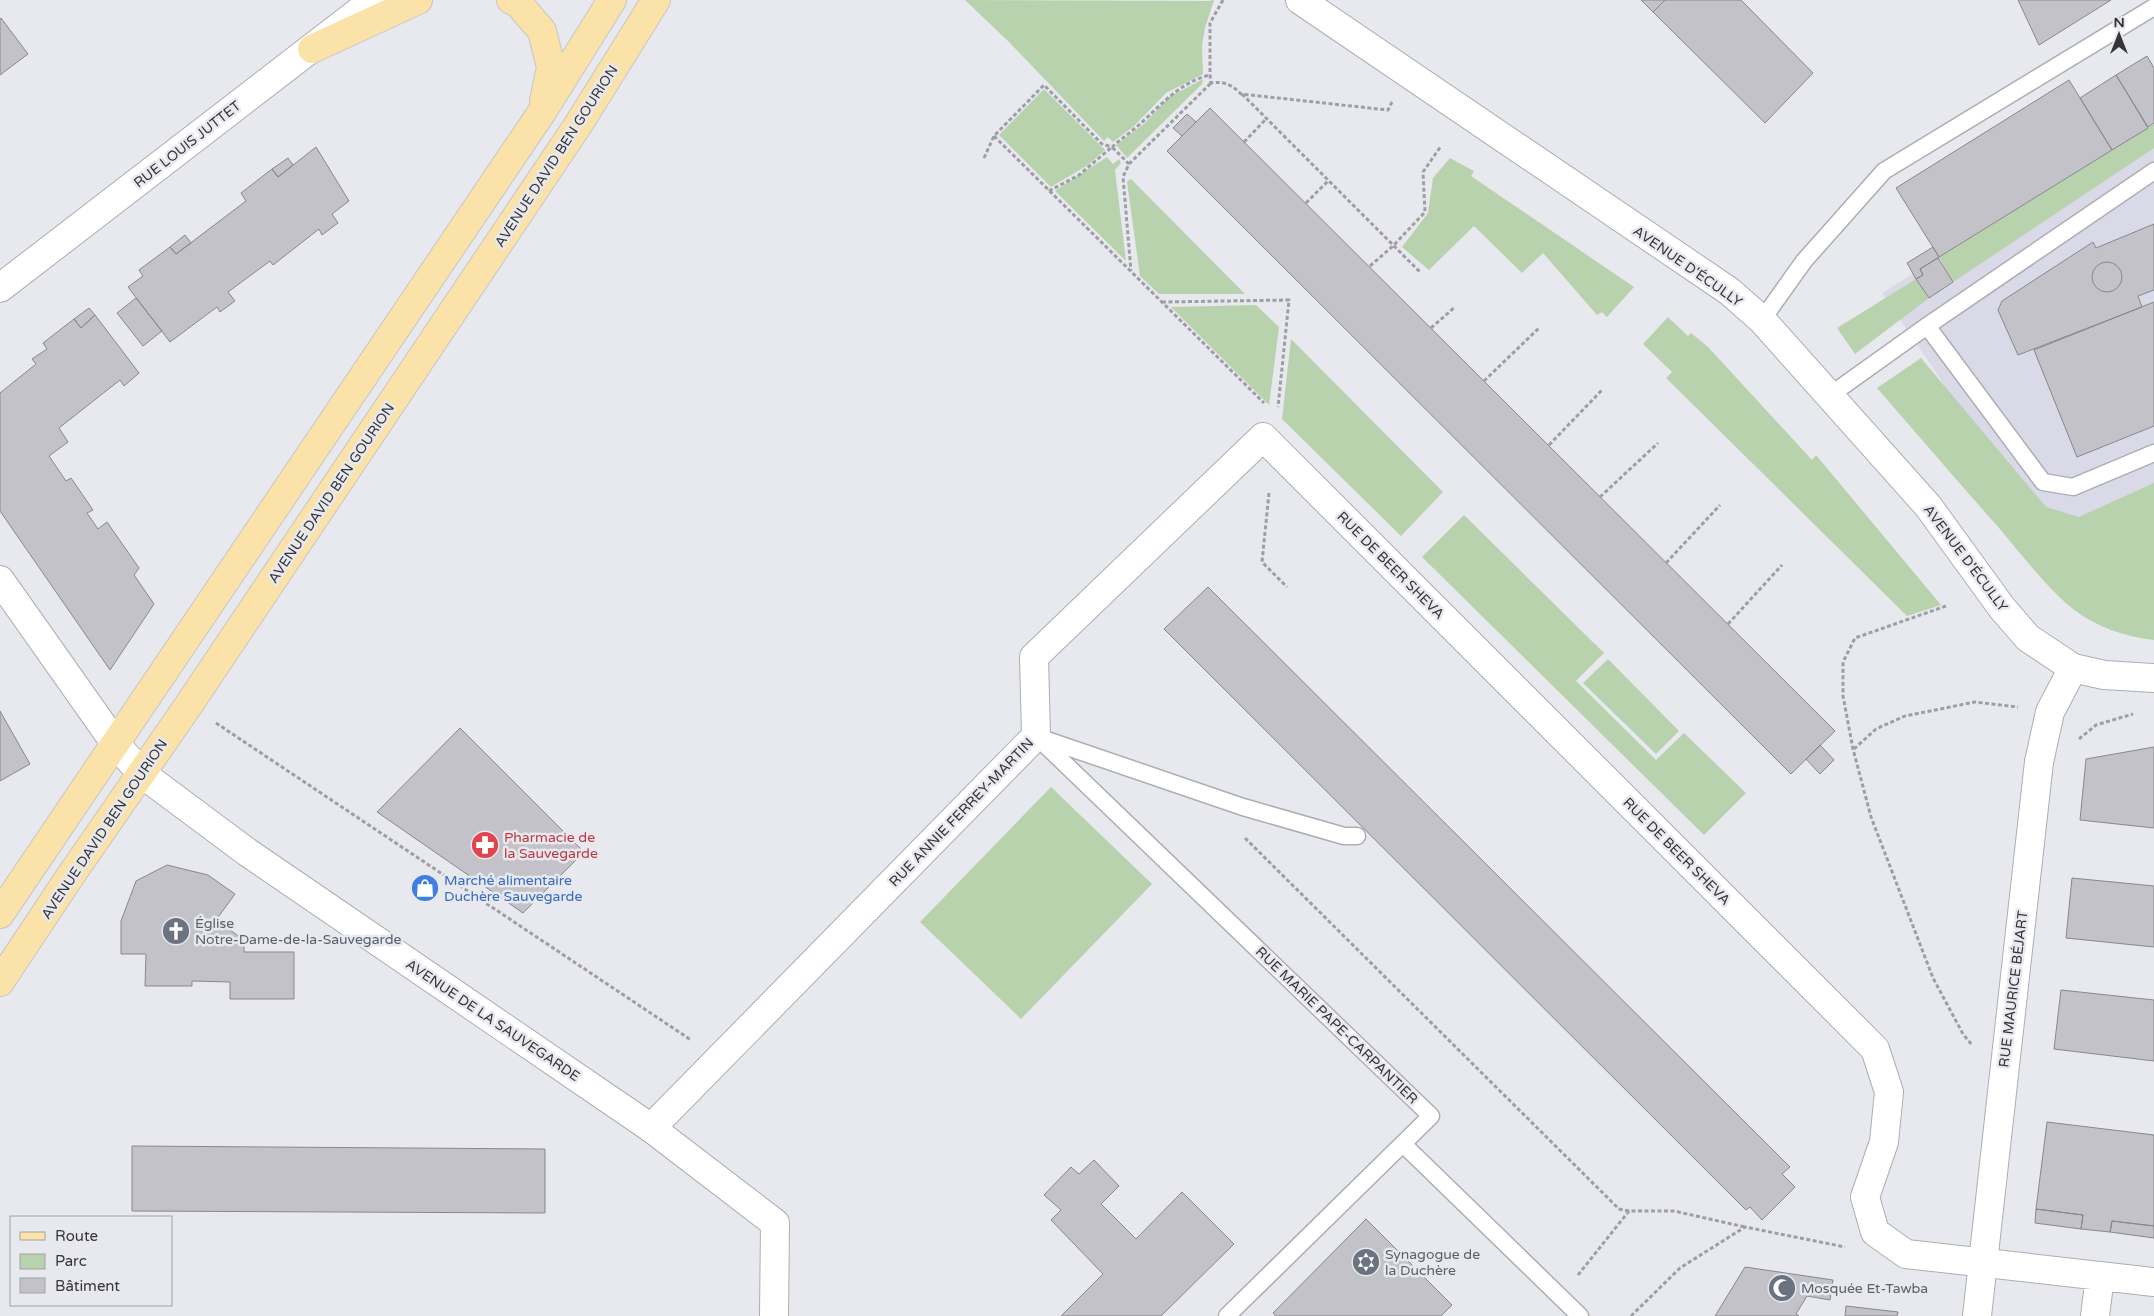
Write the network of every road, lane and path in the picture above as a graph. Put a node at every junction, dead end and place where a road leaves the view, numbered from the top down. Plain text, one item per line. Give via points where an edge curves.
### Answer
1 (374, 0) edge
2 (418, 0) edge
3 (511, 0) edge
4 (612, 0) edge
5 (656, 0) edge
6 (1223, 0) edge
7 (1300, 0) edge
8 (2154, 7) edge
9 (312, 49) junction
10 (1210, 75) junction
11 (1211, 83) junction
12 (1241, 94) junction
13 (1388, 110) dead end
14 (542, 112) junction
15 (1266, 119) junction
16 (994, 136) junction
17 (1244, 142) dead end
18 (1441, 146) dead end
19 (1112, 147) junction
20 (984, 158) dead end
21 (1129, 164) junction
22 (2154, 171) edge
23 (1328, 181) junction
24 (1049, 191) junction
25 (1306, 203) dead end
26 (1393, 246) junction
27 (1370, 266) dead end
28 (1132, 272) junction
29 (1421, 273) dead end
30 (0, 288) edge
31 (1455, 307) dead end
32 (1762, 320) junction
33 (1927, 326) junction
34 (1540, 327) dead end
35 (1431, 328) dead end
36 (1484, 381) dead end
37 (1603, 389) dead end
38 (1829, 396) junction
39 (1270, 409) dead end
40 (1263, 437) joint
41 (1658, 444) dead end
42 (1549, 445) dead end
43 (2154, 453) edge
44 (1600, 497) dead end
45 (1720, 505) dead end
46 (1666, 562) dead end
47 (1782, 565) dead end
48 (0, 580) edge
49 (1946, 606) dead end
50 (1728, 624) dead end
51 (2073, 668) junction
52 (2154, 678) edge
53 (2050, 712) junction
54 (216, 722) dead end
55 (1036, 736) junction
56 (115, 743) junction
57 (1853, 749) junction
58 (141, 773) junction
59 (1243, 807) junction
60 (1356, 836) dead end
61 (0, 914) edge
62 (0, 982) edge
63 (692, 1041) dead end
64 (1972, 1045) dead end
65 (651, 1128) junction
66 (1403, 1144) junction
67 (1629, 1211) junction
68 (1744, 1227) junction
69 (1875, 1232) junction
70 (1983, 1264) junction
71 (2100, 1276) junction
72 (2154, 1282) edge
73 (1560, 1297) junction
74 (774, 1316) edge
75 (1227, 1316) edge
76 (1580, 1316) edge
77 (1631, 1316) edge
78 (1977, 1316) edge
79 (2095, 1316) edge

1 - 9 street, RUE LOUIS JUTTET
2 - 9 main road
3 - 14 main road via 518,3 542,31 551,67
4 - 14 main road
5 - 58 main road, AVENUE DAVID BEN GOURION via 578,125
6 - 10 path via 1210,23
7 - 32 street, AVENUE D'ÉCULLY via 1729,291
8 - 32 lane via 1884,171 1804,261
9 - 30 street, RUE LOUIS JUTTET
10 - 11 path
10 - 19 path via 1200,77 1168,96
11 - 12 path via 1233,86
11 - 21 path
12 - 13 path
12 - 15 path
14 - 56 main road
15 - 17 path
15 - 23 path
16 - 19 path via 1044,85 1102,144
16 - 20 path
16 - 24 path
18 - 26 path via 1423,172 1425,212
19 - 21 path
19 - 24 path via 1083,172
21 - 28 path via 1123,177
22 - 33 lane
23 - 25 path
23 - 26 path
24 - 28 path
26 - 27 path
26 - 29 path
28 - 39 path
31 - 35 path
32 - 38 street, AVENUE D'ÉCULLY
33 - 38 lane
33 - 43 lane via 2043,482 2073,487
34 - 36 path
37 - 42 path
38 - 51 street, AVENUE D'ÉCULLY via 1928,506 2002,608 2028,638
40 - 55 street, RUE ANNIE FERREY-MARTIN via 1034,657
40 - 69 street, RUE DE BEER SHEVA via 1875,1049 1889,1092 1884,1142 1865,1197
41 - 44 path
45 - 46 path
47 - 50 path
48 - 56 street, AVENUE DE LA SAUVEGARDE
49 - 57 path via 1855,638 1843,662 1843,696
51 - 52 street via 2104,675
51 - 53 street, RUE MAURICE BÉJART
53 - 57 path via 1975,702 1905,716 1876,729
53 - 70 street, RUE MAURICE BÉJART via 2039,762
54 - 63 path
55 - 59 lane
55 - 65 street, RUE ANNIE FERREY-MARTIN
55 - 66 lane, RUE MARIE PAPE-CARPANTIER via 1431,1116
56 - 58 street, AVENUE DE LA SAUVEGARDE
56 - 61 main road
57 - 64 path via 1871,817 1933,978
58 - 62 main road, AVENUE DAVID BEN GOURION
58 - 65 street, AVENUE DE LA SAUVEGARDE via 247,852
59 - 60 lane via 1344,836
59 - 67 path via 1243,837 1619,1209
65 - 74 street, AVENUE DE LA SAUVEGARDE via 775,1223
66 - 73 lane
66 - 75 lane, RUE MARIE PAPE-CARPANTIER
67 - 68 path via 1674,1211
67 - 73 path
68 - 69 path via 1853,1248
68 - 77 path via 1680,1268
69 - 70 street via 1906,1254
70 - 71 street
70 - 78 street, RUE MAURICE BÉJART
71 - 72 street
71 - 79 street
73 - 76 lane

